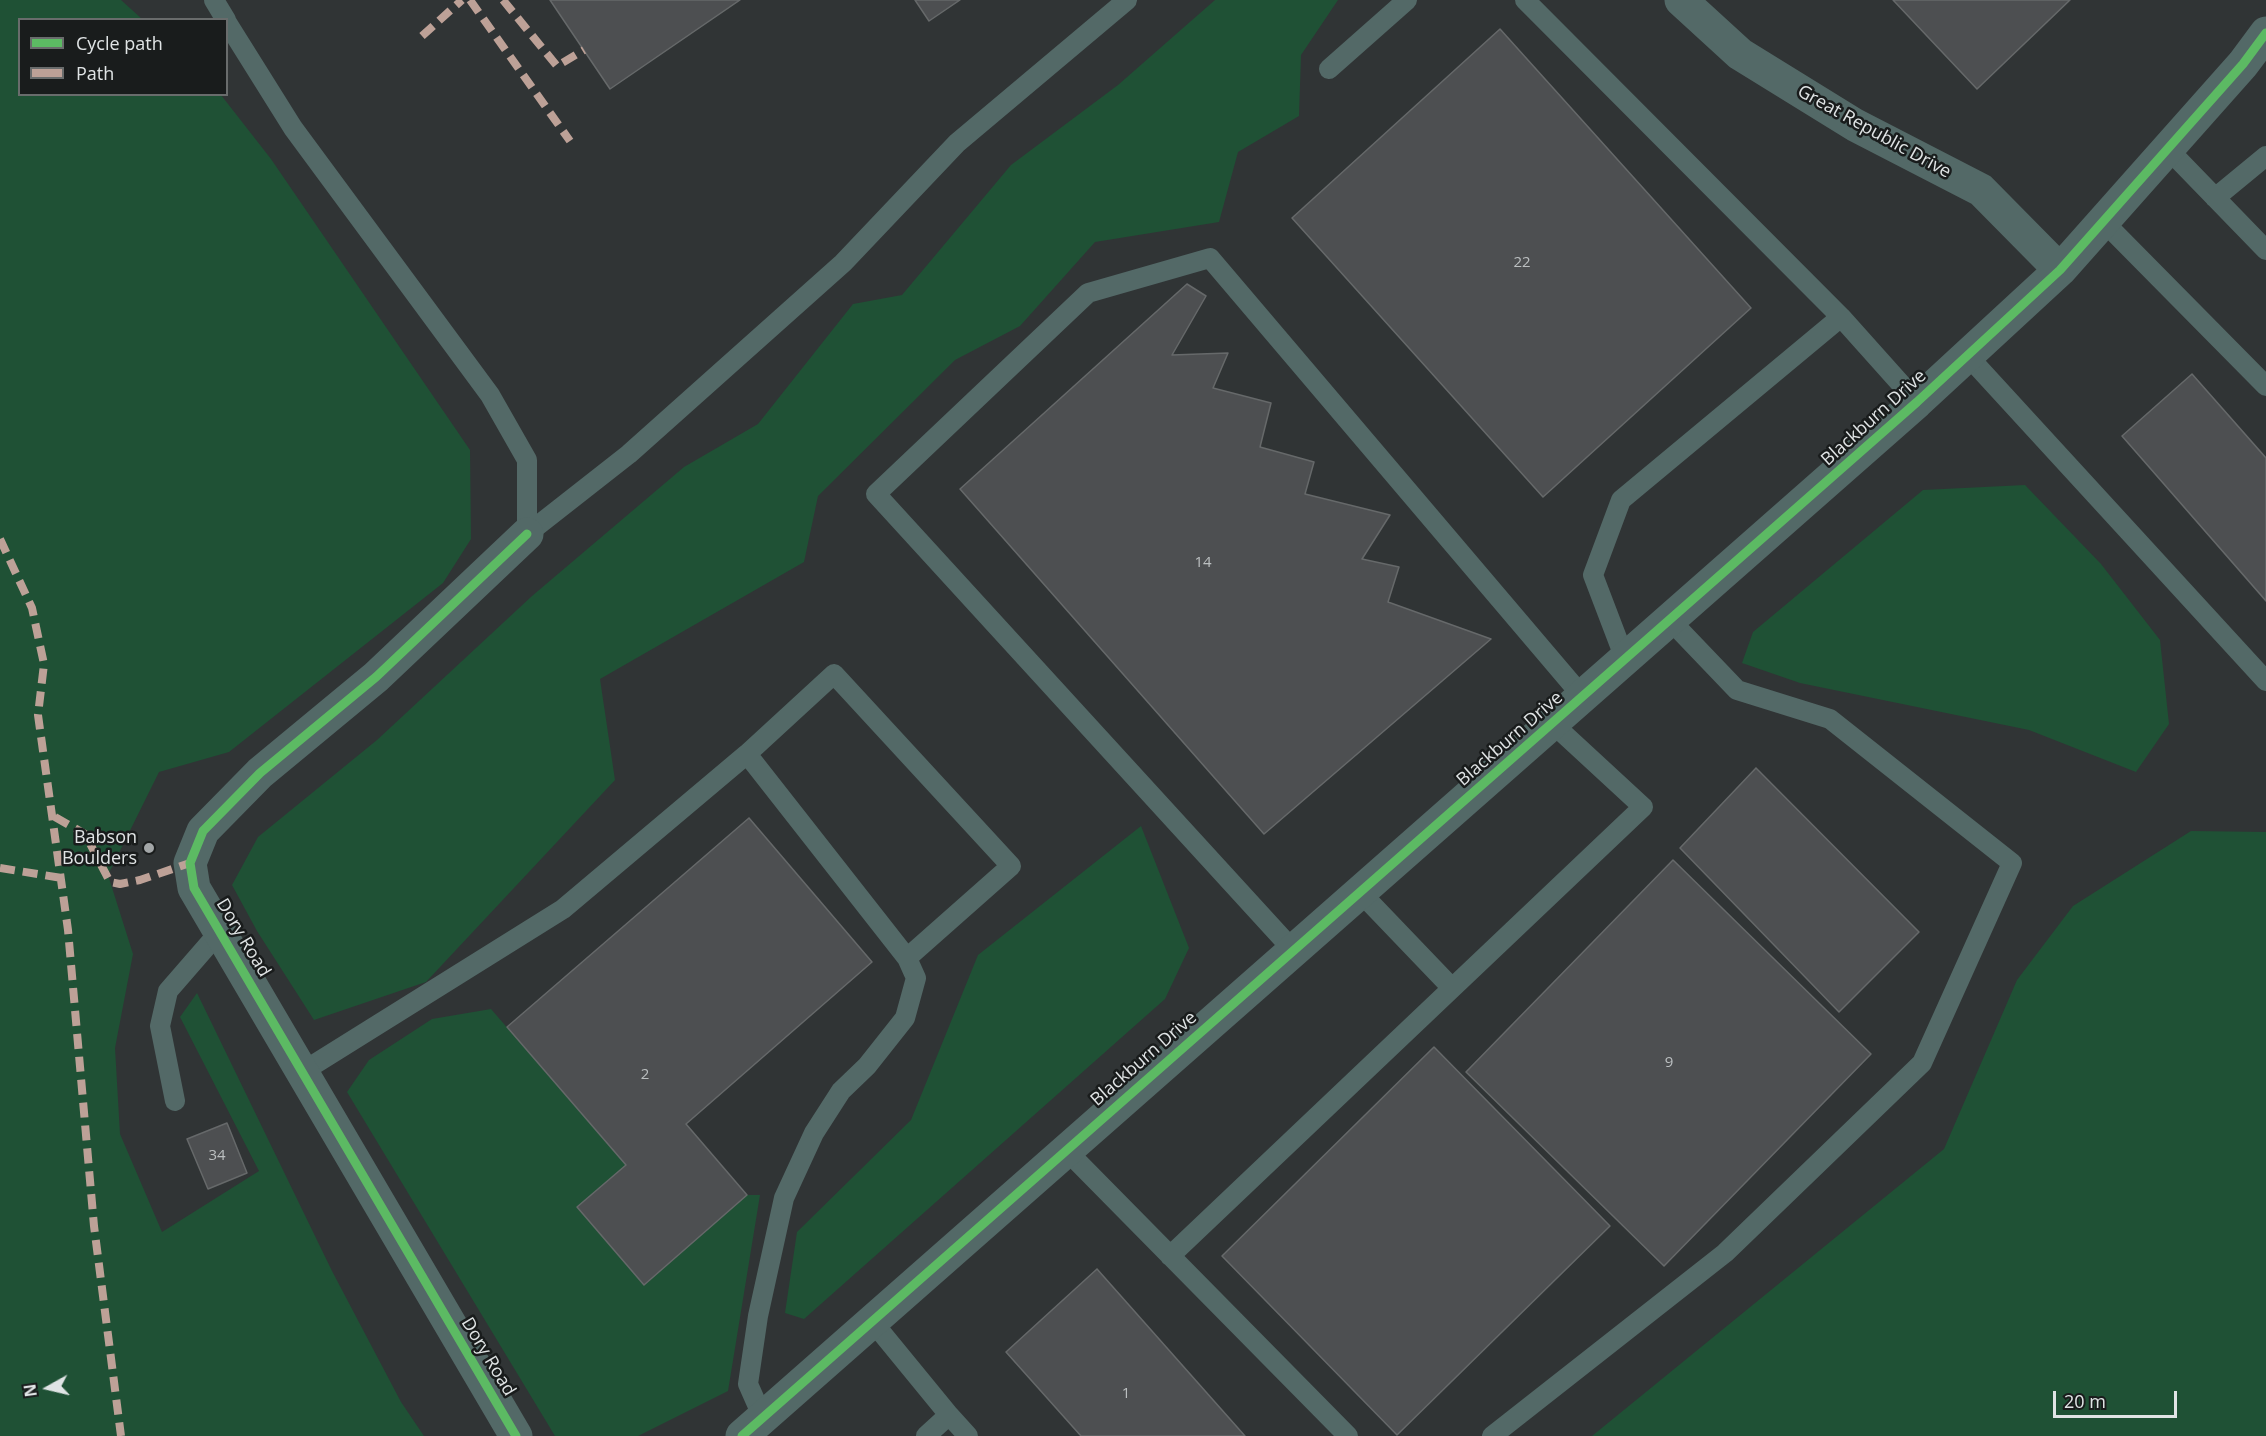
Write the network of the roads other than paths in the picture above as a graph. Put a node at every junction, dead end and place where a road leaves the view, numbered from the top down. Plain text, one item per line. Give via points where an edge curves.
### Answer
1 (213, 0) edge
2 (1127, 0) edge
3 (1407, 0) edge
4 (1525, 0) edge
5 (1681, 0) edge
6 (225, 18) edge
7 (228, 23) edge
8 (2266, 33) edge
9 (1329, 69) dead end
10 (2168, 149) junction
11 (2266, 156) edge
12 (2215, 198) junction
13 (2103, 221) junction
14 (2266, 250) edge
15 (2060, 270) junction
16 (1841, 317) junction
17 (1967, 356) junction
18 (2266, 386) edge
19 (1917, 402) junction
20 (527, 534) junction
21 (1671, 620) junction
22 (1625, 659) junction
23 (2266, 681) edge
24 (1583, 697) junction
25 (1552, 723) junction
26 (747, 754) junction
27 (1360, 892) junction
28 (220, 930) junction
29 (1293, 950) junction
30 (907, 958) junction
31 (1452, 988) junction
32 (302, 1072) junction
33 (175, 1101) dead end
34 (1066, 1150) junction
35 (1170, 1256) junction
36 (872, 1321) junction
37 (949, 1415) junction
38 (752, 1427) edge
39 (516, 1436) edge
40 (926, 1436) edge
41 (968, 1436) edge
42 (1348, 1436) edge
43 (1492, 1436) edge

1 - 6 lane
2 - 20 lane via 957,143 843,263 638,446
3 - 9 lane
4 - 16 lane
5 - 15 street, Great Republic Drive via 1740,54 1855,125 1981,190
7 - 20 lane via 293,128 490,395 526,460
8 - 10 street, Blackburn Drive
10 - 12 lane
10 - 13 street, Blackburn Drive
11 - 12 lane
12 - 14 lane
13 - 15 street, Blackburn Drive
13 - 18 lane
15 - 17 street, Blackburn Drive
16 - 19 lane
16 - 22 lane via 1621,500 1593,575
17 - 19 street, Blackburn Drive
17 - 23 lane
19 - 21 street, Blackburn Drive
20 - 28 street, Dory Road via 376,677 260,773 203,831 189,863 194,888
21 - 22 street, Blackburn Drive
21 - 43 lane via 1737,690 1830,719 2012,863 1922,1063 1725,1253
22 - 24 street, Blackburn Drive
24 - 25 street, Blackburn Drive
24 - 29 lane via 1210,258 1088,293 876,494
25 - 27 street, Blackburn Drive
25 - 31 lane via 1643,807
26 - 30 lane
26 - 30 lane via 834,674 1011,866
26 - 32 lane via 563,909
27 - 29 street, Blackburn Drive
27 - 31 lane
28 - 32 street, Dory Road
28 - 33 lane via 168,991 160,1026
29 - 34 street, Blackburn Drive
30 - 38 lane via 916,978 905,1018 867,1066 841,1091 814,1133 784,1198 758,1316 748,1384
31 - 35 lane
32 - 39 street, Dory Road
34 - 35 lane
34 - 36 street, Blackburn Drive
35 - 42 lane
36 - 37 lane
36 - 38 street, Blackburn Drive
37 - 40 lane
37 - 41 lane

